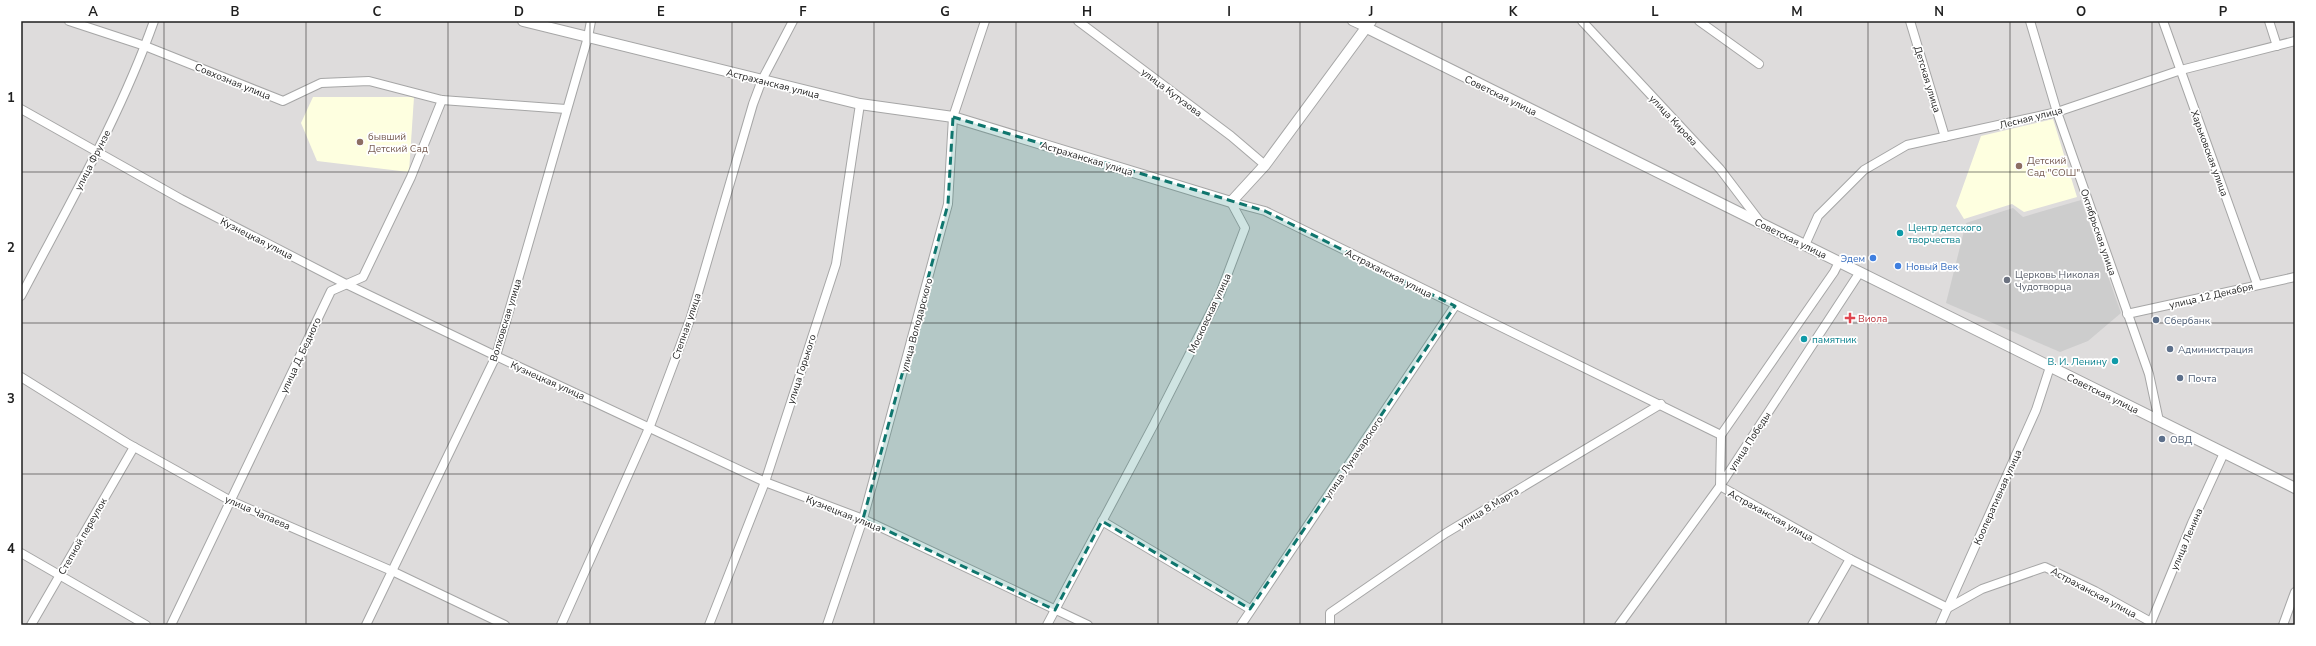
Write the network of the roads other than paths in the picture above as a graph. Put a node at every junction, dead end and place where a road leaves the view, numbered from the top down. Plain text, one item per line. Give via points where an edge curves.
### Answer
1 (69, 21) edge
2 (154, 21) edge
3 (523, 21) edge
4 (591, 21) edge
5 (793, 21) edge
6 (985, 21) edge
7 (1078, 21) edge
8 (1352, 21) edge
9 (1582, 21) edge
10 (1699, 21) edge
11 (1910, 21) edge
12 (2030, 21) edge
13 (2163, 21) edge
14 (2270, 21) edge
15 (1368, 24) edge
16 (588, 37) junction
17 (2295, 41) edge
18 (145, 46) junction
19 (2277, 46) junction
20 (1759, 64) dead end
21 (2181, 70) junction
22 (762, 80) junction
23 (442, 100) junction
24 (860, 104) junction
25 (21, 109) edge
26 (566, 109) junction
27 (2056, 112) junction
28 (953, 117) junction
29 (1945, 137) junction
30 (97, 152) junction
31 (1265, 165) junction
32 (1231, 202) junction
33 (1761, 224) junction
34 (1805, 245) junction
35 (1839, 262) junction
36 (1860, 272) junction
37 (2295, 277) edge
38 (346, 284) junction
39 (2257, 284) junction
40 (21, 296) edge
41 (1455, 306) junction
42 (2127, 314) junction
43 (496, 356) junction
44 (2050, 367) junction
45 (21, 377) edge
46 (1661, 404) junction
47 (2159, 420) junction
48 (650, 426) junction
49 (1721, 435) junction
50 (134, 447) junction
51 (2224, 453) junction
52 (765, 482) junction
53 (1720, 486) junction
54 (2295, 488) edge
55 (231, 501) junction
56 (863, 519) junction
57 (1102, 521) junction
58 (21, 553) edge
59 (1850, 559) junction
60 (392, 571) junction
61 (60, 575) junction
62 (2295, 592) edge
63 (1948, 608) junction
64 (1250, 609) junction
65 (1055, 610) junction
66 (2150, 624) edge
67 (31, 625) edge
68 (146, 625) edge
69 (171, 625) edge
70 (366, 625) edge
71 (505, 625) edge
72 (561, 625) edge
73 (709, 625) edge
74 (827, 625) edge
75 (1047, 625) edge
76 (1088, 625) edge
77 (1241, 625) edge
78 (1330, 625) edge
79 (1619, 625) edge
80 (1812, 625) edge
81 (1940, 625) edge
82 (2283, 625) edge

1 - 18 street, Совхозная улица
2 - 18 street, улица Фрунзе
3 - 16 street, Астраханская улица
4 - 16 street, Волховская улица
5 - 22 street, Степная улица
6 - 28 street, улица Володарского
7 - 31 street, улица Кутузова via 1231,136
8 - 15 street, Советская улица
9 - 33 street, улица Кирова via 1720,169
10 - 20 street
11 - 29 street, Детская улица
12 - 27 street, Октябрьская улица
13 - 21 street, Харьковская улица
14 - 19 street
15 - 31 street
15 - 33 street, Советская улица
16 - 22 street, Астраханская улица
16 - 26 street, Волховская улица
17 - 19 street, Лесная улица
18 - 23 street, Совхозная улица via 283,101 321,83 369,81
18 - 30 street, улица Фрунзе
19 - 21 street, Лесная улица
21 - 27 street, Лесная улица
21 - 39 street, Харьковская улица
22 - 24 street, Астраханская улица
22 - 48 street, Степная улица via 691,317
23 - 26 street, Совхозная улица
23 - 38 street, улица Д. Бедного via 411,177 363,276
24 - 28 street, Астраханская улица
24 - 52 street, улица Горького via 836,264
25 - 30 street, Кузнецкая улица
26 - 43 street, Волховская улица
27 - 29 street, Лесная улица
27 - 42 street, Октябрьская улица
28 - 32 street, Астраханская улица
28 - 56 street, улица Володарского via 948,204
29 - 34 street, Лесная улица via 1907,145 1864,170 1818,216
30 - 38 street, Кузнецкая улица via 181,199
30 - 40 street, улица Фрунзе
31 - 32 street
32 - 41 street, Астраханская улица via 1265,211
32 - 57 street, Московская улица via 1245,228 1220,294
33 - 34 street, Советская улица
34 - 35 street, Советская улица
35 - 36 street, Советская улица
35 - 49 street
36 - 44 street, Советская улица
36 - 53 street, улица Победы
37 - 39 street, улица 12 Декабря
38 - 43 street, Кузнецкая улица
38 - 55 street, улица Д. Бедного via 331,291
39 - 42 street, улица 12 Декабря
41 - 46 street, Астраханская улица
41 - 64 street, улица Луначарского
42 - 47 street, Октябрьская улица via 2149,374
43 - 48 street, Кузнецкая улица
43 - 60 street, Волховская улица
44 - 47 street, Советская улица
44 - 63 street, Кооперативная улица via 2036,410
45 - 50 street, улица Чапаева
46 - 49 street, Астраханская улица
46 - 78 street, улица 8 Марта via 1446,533 1330,614
47 - 51 street, Советская улица
48 - 52 street, Кузнецкая улица
48 - 72 street, Степная улица
49 - 53 street, Астраханская улица
50 - 55 street, улица Чапаева
50 - 61 street, Степной переулок
51 - 54 street, Советская улица
51 - 66 street, улица Ленина
52 - 56 street, Кузнецкая улица
52 - 73 street, улица Горького
53 - 59 street, Астраханская улица
53 - 79 street, улица Победы
55 - 60 street, улица Чапаева
55 - 69 street, улица Д. Бедного
56 - 65 street, Кузнецкая улица
56 - 74 street, улица Володарского
57 - 64 street
57 - 65 street, Московская улица
58 - 61 street
59 - 63 street, Астраханская улица
59 - 80 street
60 - 70 street, Волховская улица
60 - 71 street, улица Чапаева
61 - 67 street, Степной переулок
61 - 68 street
62 - 82 street
63 - 66 street, Астраханская улица via 1982,589 2045,567 2095,590
63 - 81 street, Кооперативная улица
64 - 77 street, улица Луначарского
65 - 75 street, Московская улица
65 - 76 street, Кузнецкая улица

